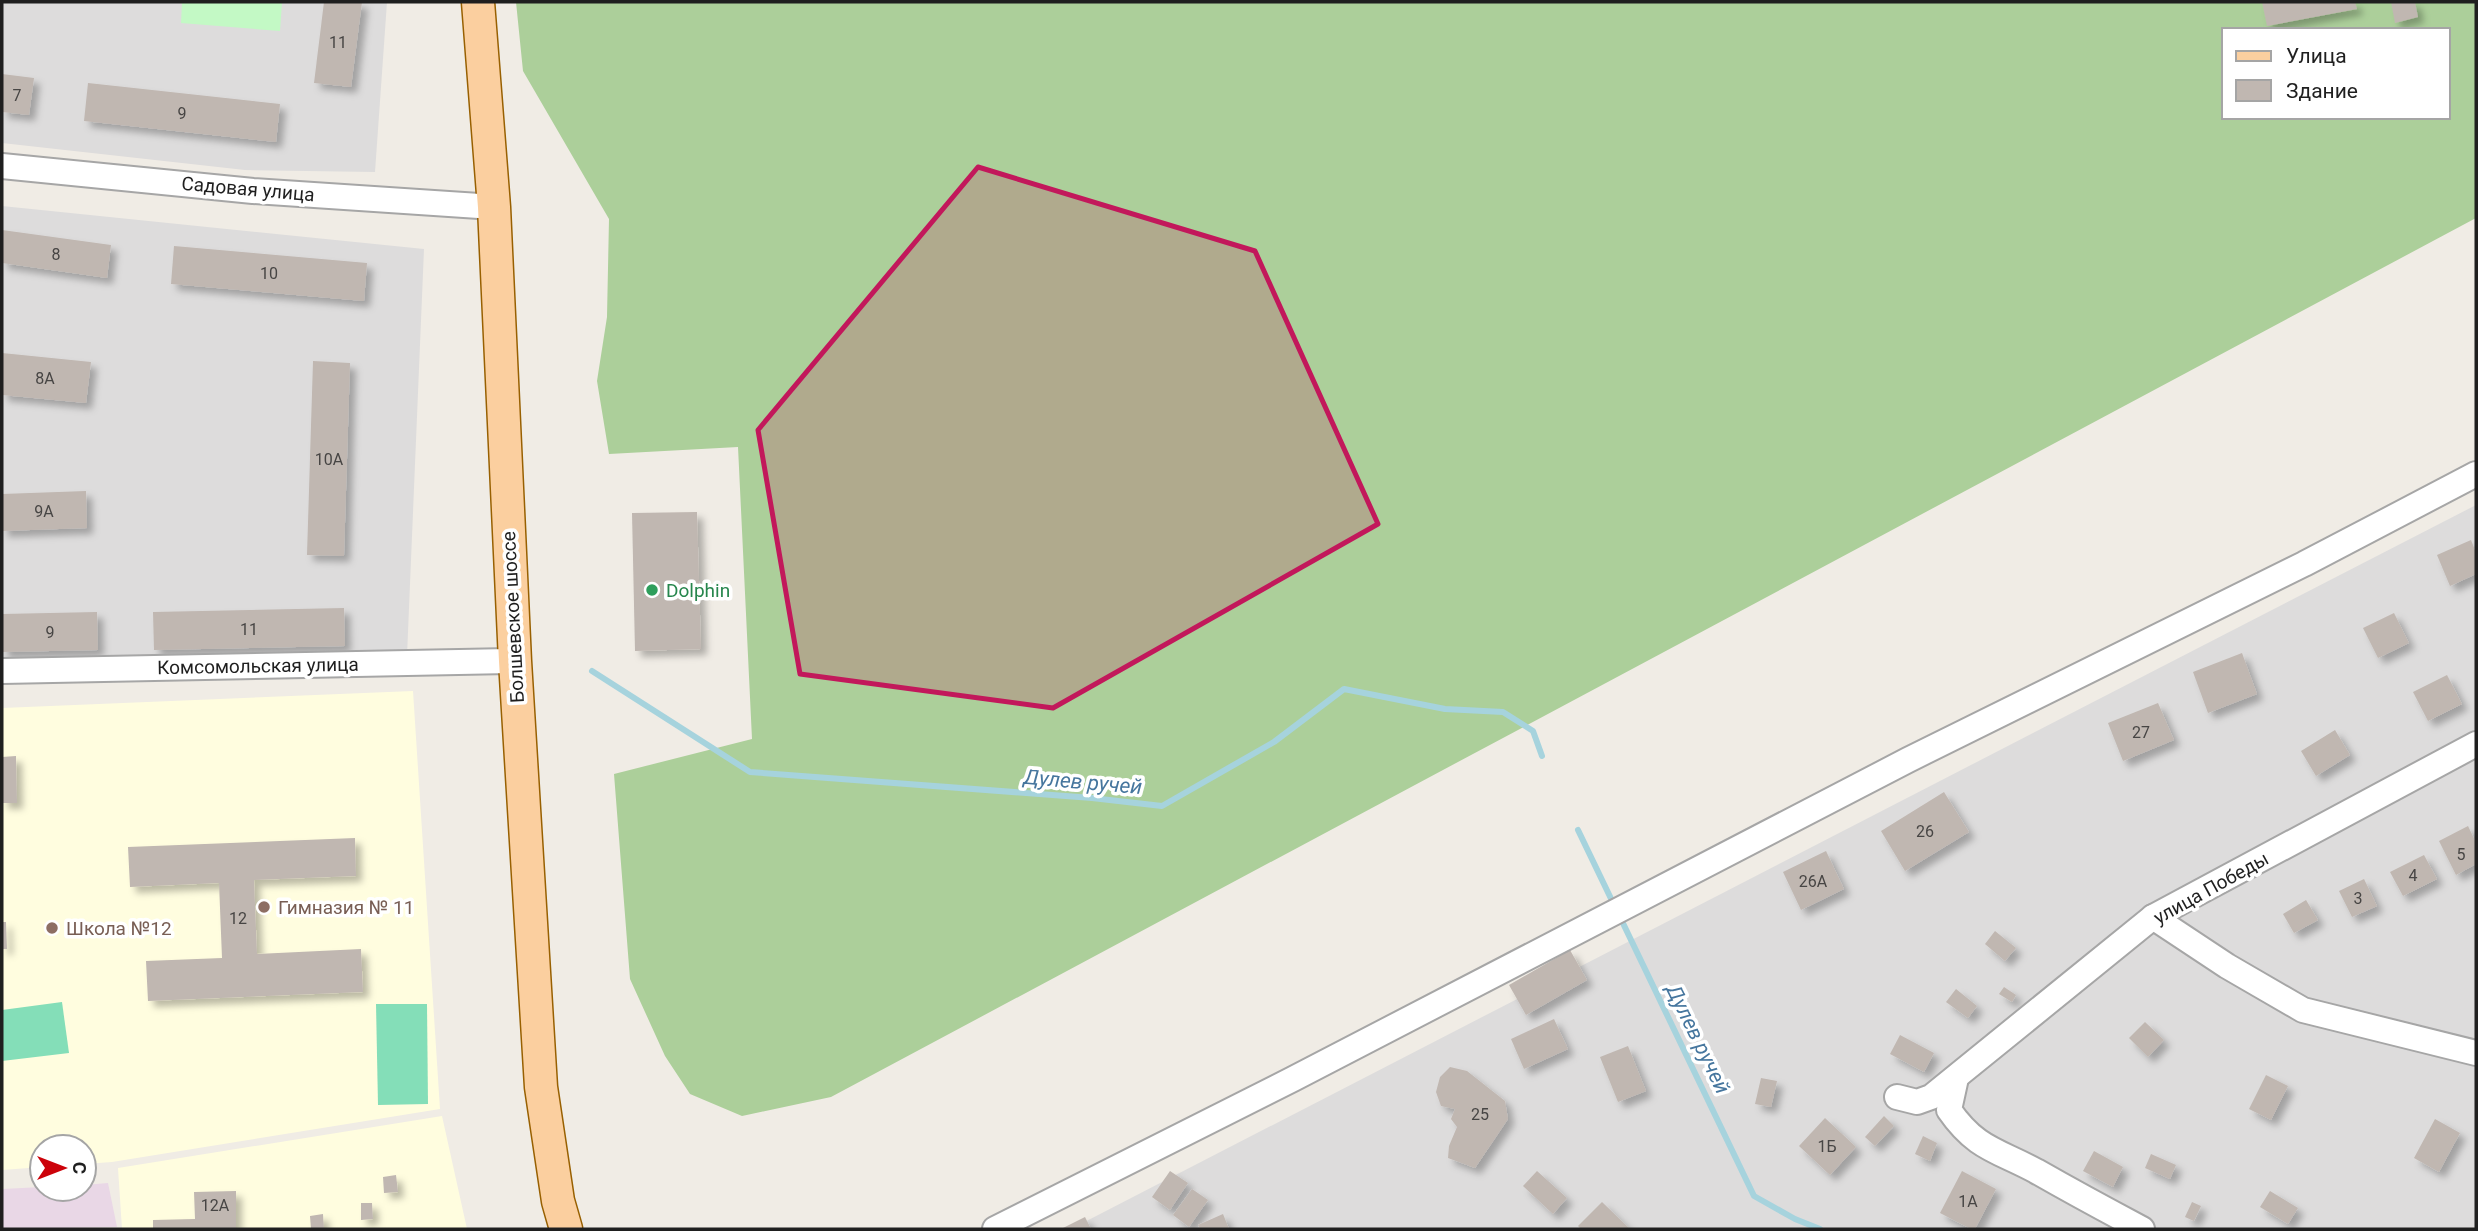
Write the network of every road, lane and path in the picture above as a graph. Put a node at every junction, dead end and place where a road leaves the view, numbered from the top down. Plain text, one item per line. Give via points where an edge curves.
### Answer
1 (478, 2) edge
2 (2, 166) edge
3 (494, 207) junction
4 (2476, 474) edge
5 (515, 661) junction
6 (2, 671) edge
7 (2476, 744) edge
8 (2153, 917) junction
9 (2476, 1053) edge
10 (1956, 1078) junction
11 (1897, 1097) dead end
12 (566, 1229) edge
13 (995, 1229) edge
14 (2141, 1229) edge

1 - 3 main road, Болшевское шоссе
2 - 3 street, Садовая улица via 253,191
3 - 5 main road, Болшевское шоссе
4 - 13 street
5 - 6 street, Комсомольская улица
5 - 12 main road, Болшевское шоссе via 541,1087
7 - 8 street, улица Победы
8 - 9 street via 2303,1010
8 - 10 street, улица Победы
10 - 11 street, улица Победы via 1931,1097 1917,1101
10 - 14 street via 1949,1110 1961,1128 1985,1148

